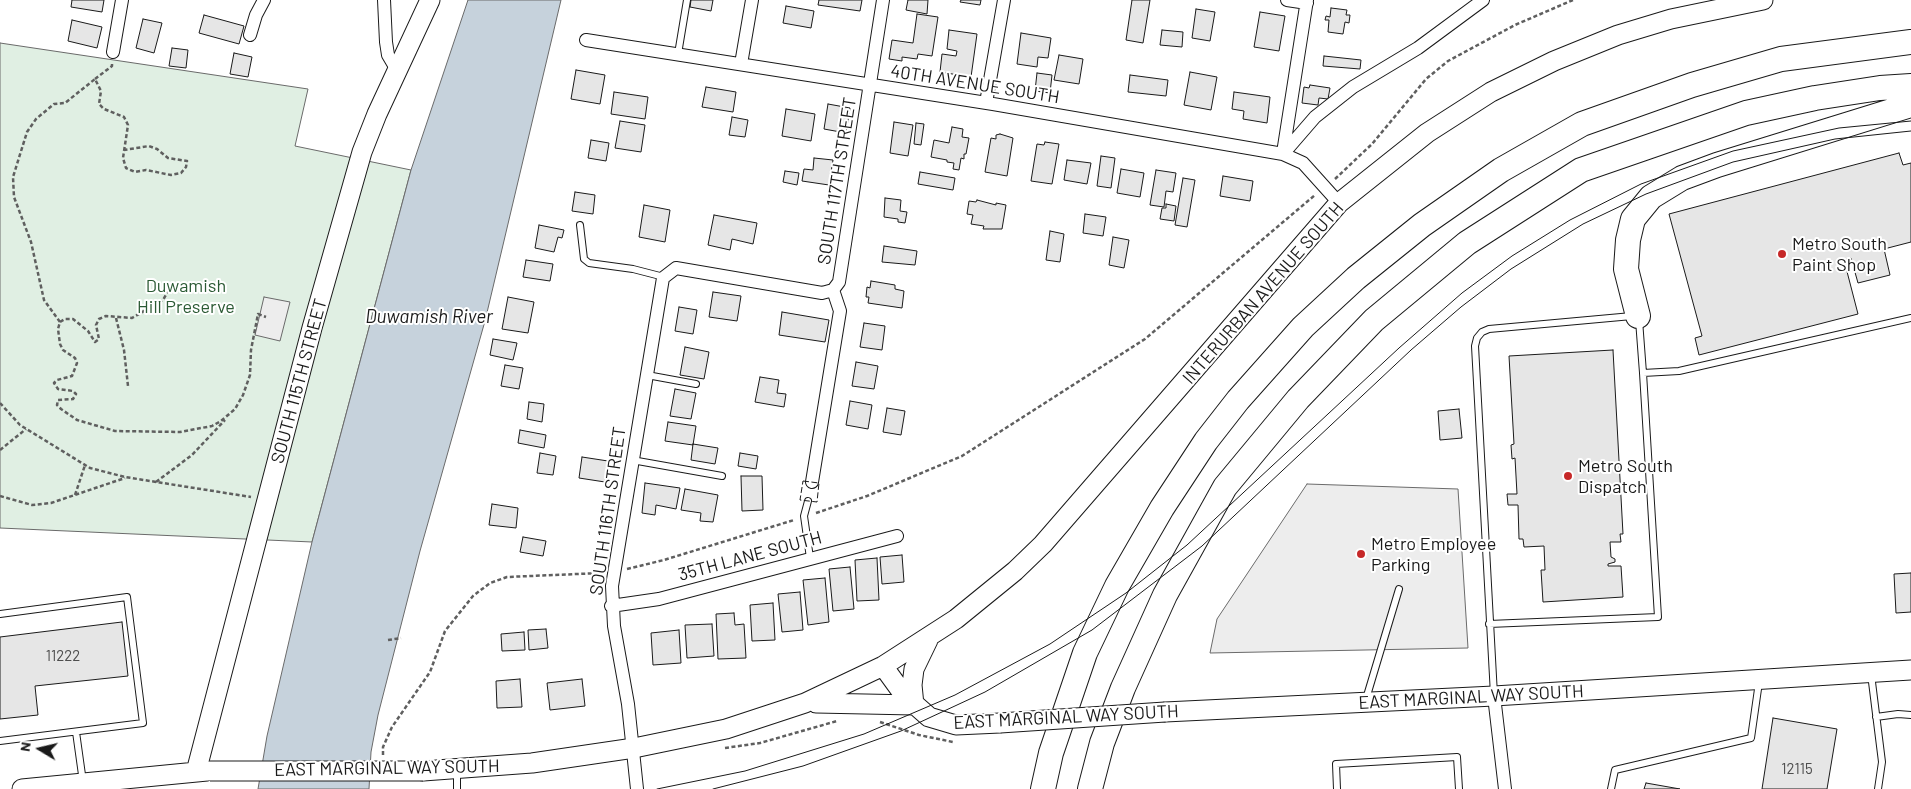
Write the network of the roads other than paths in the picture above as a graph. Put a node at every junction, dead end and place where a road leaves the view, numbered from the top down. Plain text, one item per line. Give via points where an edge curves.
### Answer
1 (122, 0) edge
2 (264, 0) edge
3 (384, 0) edge
4 (430, 0) edge
5 (687, 0) edge
6 (752, 0) edge
7 (883, 0) edge
8 (1004, 0) edge
9 (1287, 0) edge
10 (1483, 0) edge
11 (1764, 0) edge
12 (1307, 2) edge
13 (250, 35) dead end
14 (586, 40) dead end
15 (1911, 42) edge
16 (113, 52) dead end
17 (678, 54) junction
18 (741, 64) junction
19 (398, 72) junction
20 (870, 85) junction
21 (1911, 86) edge
22 (986, 103) junction
23 (1911, 106) edge
24 (1283, 154) junction
25 (1339, 203) junction
26 (580, 225) dead end
27 (666, 274) junction
28 (833, 290) junction
29 (1638, 316) junction
30 (1911, 318) edge
31 (1643, 373) junction
32 (647, 375) junction
33 (696, 384) dead end
34 (632, 460) junction
35 (722, 476) dead end
36 (812, 482) dead end
37 (808, 501) dead end
38 (897, 536) dead end
39 (810, 558) junction
40 (1399, 589) dead end
41 (612, 606) junction
42 (0, 614) edge
43 (1490, 624) junction
44 (929, 638) junction
45 (883, 666) junction
46 (1911, 670) edge
47 (1871, 673) junction
48 (1760, 680) junction
49 (1494, 696) junction
50 (1364, 702) junction
51 (805, 703) junction
52 (914, 705) junction
53 (1911, 715) edge
54 (1876, 717) junction
55 (76, 732) junction
56 (0, 742) edge
57 (634, 748) junction
58 (457, 770) junction
59 (203, 771) junction
60 (83, 783) junction
61 (133, 783) edge
62 (22, 789) edge
63 (457, 789) edge
64 (637, 789) edge
65 (1042, 789) edge
66 (1090, 789) edge
67 (1338, 789) edge
68 (1459, 789) edge
69 (1505, 789) edge
70 (1611, 789) edge
71 (1879, 789) edge

1 - 16 street
2 - 13 street
3 - 19 street via 388,55
4 - 19 street, SOUTH 115TH STREET
5 - 17 lane
6 - 18 street
7 - 20 street, SOUTH 117TH STREET
8 - 22 street
9 - 12 street
10 - 24 street via 1418,48 1353,87 1315,117
11 - 25 street, INTERURBAN AVENUE SOUTH via 1671,19 1618,35 1554,61 1491,92 1427,133
12 - 24 street
14 - 17 street, 40TH AVENUE SOUTH
15 - 65 highway via 1781,59 1692,85 1582,124 1501,170 1422,225 1356,278 1303,327 1238,400 1206,441 1162,508 1117,586 1085,653
17 - 18 street, 40TH AVENUE SOUTH
18 - 20 street, 40TH AVENUE SOUTH
19 - 59 street, SOUTH 115TH STREET via 362,152 312,328
20 - 22 street, 40TH AVENUE SOUTH
20 - 28 street, SOUTH 117TH STREET via 839,282
21 - 66 highway via 1834,95 1746,113 1581,170 1467,243 1374,320 1298,399 1225,487 1165,595 1123,688 1102,743
22 - 24 street, 40TH AVENUE SOUTH
23 - 29 highway via 1717,164 1682,178 1651,197 1633,219 1628,240 1626,269
24 - 25 street, 40TH AVENUE SOUTH via 1303,163
25 - 44 street, INTERURBAN AVENUE SOUTH via 1043,544 986,596
26 - 27 lane via 584,259 589,263
27 - 28 street via 676,268 822,293
27 - 32 street, SOUTH 116TH STREET
28 - 36 street, SOUTH 117TH STREET via 840,311
29 - 31 lane
29 - 43 lane via 1489,329 1477,338
30 - 31 lane via 1679,371
31 - 43 lane via 1658,617
32 - 33 lane
32 - 34 street, SOUTH 116TH STREET
34 - 35 lane
34 - 41 street, SOUTH 116TH STREET via 614,571
37 - 39 lane via 804,516
38 - 39 street, 35TH LANE SOUTH
39 - 41 street, 35TH LANE SOUTH via 659,598
40 - 50 lane
41 - 57 street, SOUTH 116TH STREET
42 - 55 lane via 127,597 143,723
43 - 49 lane
44 - 45 street, INTERURBAN AVENUE SOUTH
44 - 52 street via 914,669
45 - 51 street, EAST MARGINAL WAY SOUTH
45 - 52 street, EAST MARGINAL WAY SOUTH
46 - 47 street, EAST MARGINAL WAY SOUTH
47 - 48 street, EAST MARGINAL WAY SOUTH
47 - 54 lane
48 - 49 street, EAST MARGINAL WAY SOUTH
48 - 70 lane via 1751,738 1614,770
49 - 50 street, EAST MARGINAL WAY SOUTH
49 - 69 street
50 - 52 street, EAST MARGINAL WAY SOUTH, bridge via 947,724 929,717
51 - 52 street
51 - 57 street, EAST MARGINAL WAY SOUTH via 726,729
53 - 54 lane
54 - 71 lane via 1882,762
55 - 56 lane
55 - 60 lane
57 - 58 street, EAST MARGINAL WAY SOUTH
57 - 64 street, SOUTH 116TH STREET
58 - 59 street, EAST MARGINAL WAY SOUTH, bridge
58 - 63 lane
59 - 61 street, EAST MARGINAL WAY SOUTH
60 - 61 street, EAST MARGINAL WAY SOUTH
60 - 62 street, EAST MARGINAL WAY SOUTH
67 - 68 lane via 1336,764 1457,756

